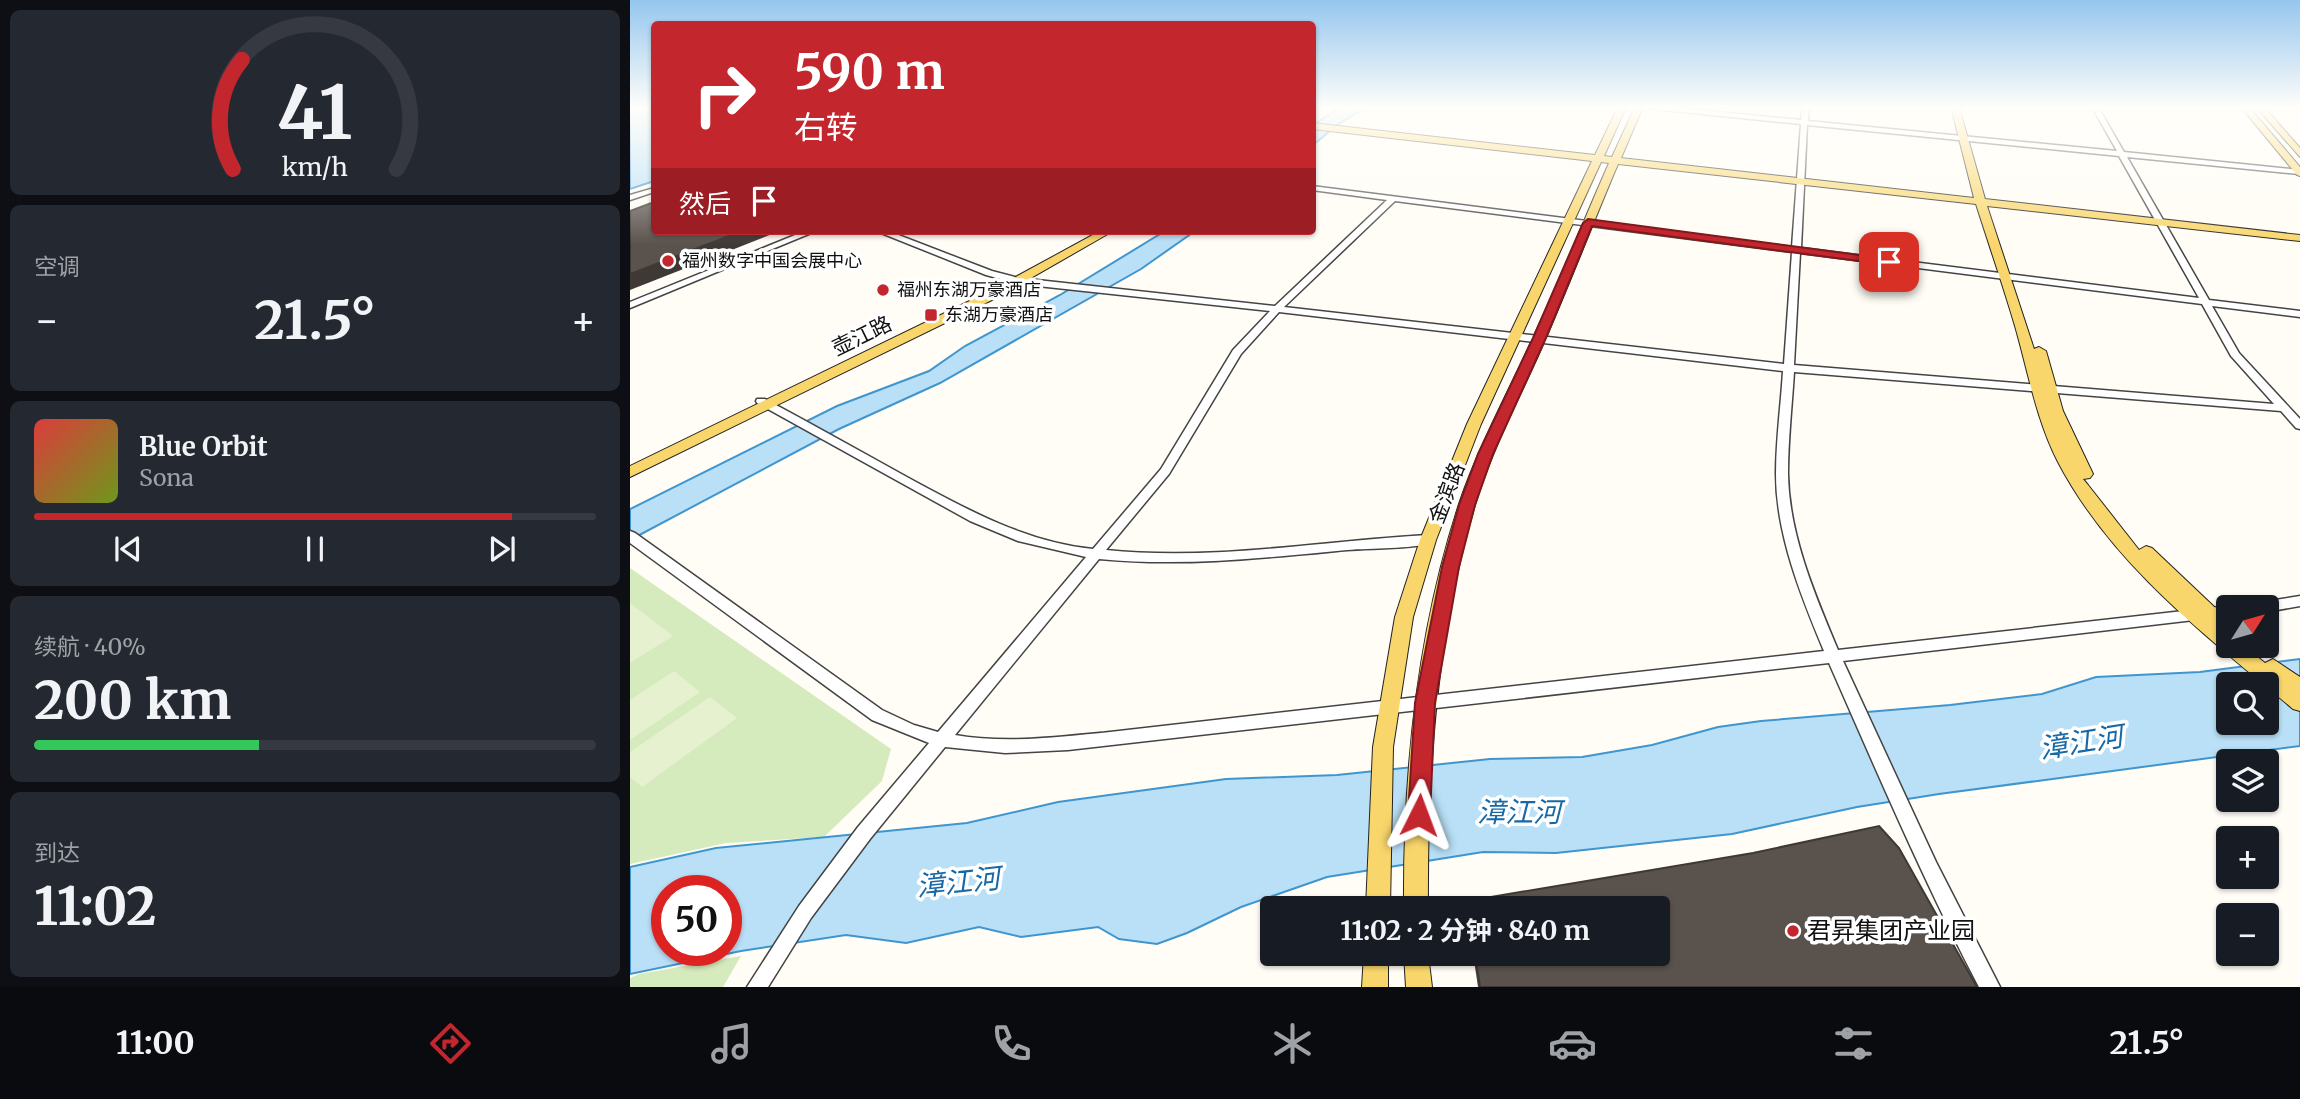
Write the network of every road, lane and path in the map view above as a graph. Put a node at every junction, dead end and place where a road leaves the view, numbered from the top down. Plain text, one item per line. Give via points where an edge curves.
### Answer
1 (1565, 153) edge
2 (1601, 153) edge
3 (1619, 153) edge
4 (1802, 153) edge
5 (1972, 153) edge
6 (2111, 153) edge
7 (2283, 153) edge
8 (2121, 154) junction
9 (1599, 157) junction
10 (1616, 159) junction
11 (2299, 173) edge
12 (1801, 179) junction
13 (1316, 189) edge
14 (651, 191) edge
15 (630, 198) edge
16 (1393, 199) junction
17 (1984, 200) junction
18 (2160, 219) junction
19 (1570, 221) junction
20 (1588, 223) junction
21 (802, 235) edge
22 (890, 235) edge
23 (1092, 235) edge
24 (1100, 235) edge
25 (2300, 235) edge
26 (1796, 250) junction
27 (2011, 278) junction
28 (1015, 280) junction
29 (2206, 302) junction
30 (630, 306) edge
31 (1277, 309) junction
32 (1529, 309) junction
33 (1551, 311) junction
34 (2300, 314) edge
35 (1516, 336) junction
36 (1540, 338) junction
37 (1504, 361) junction
38 (1526, 365) junction
39 (1788, 368) junction
40 (2045, 389) junction
41 (764, 403) junction
42 (2282, 408) junction
43 (2300, 426) edge
44 (630, 464) edge
45 (630, 472) edge
46 (1428, 540) junction
47 (636, 541) edge
48 (1097, 554) junction
49 (2300, 601) edge
50 (2279, 604) edge
51 (2216, 612) edge
52 (2201, 614) junction
53 (2216, 626) edge
54 (1833, 655) junction
55 (2252, 658) edge
56 (2257, 658) edge
57 (1847, 687) joint
58 (2300, 688) edge
59 (1425, 703) junction
60 (2300, 703) edge
61 (1389, 706) junction
62 (943, 740) junction
63 (1909, 822) joint
64 (1378, 896) edge
65 (1416, 896) edge
66 (1376, 966) edge
67 (1417, 966) edge
68 (757, 987) edge
69 (1375, 987) edge
70 (1419, 987) edge
71 (1990, 987) edge

1 - 9 main road
2 - 9 main road, 金滨路
3 - 10 main road, 金滨路
4 - 12 street
5 - 17 main road
6 - 8 street
7 - 11 main road
8 - 11 street
8 - 18 street
9 - 10 main road
9 - 19 main road, 金滨路
10 - 12 main road
10 - 20 main road, 金滨路
12 - 17 main road
12 - 26 street
13 - 16 street
14 - 15 street
16 - 19 street
16 - 31 street
17 - 18 main road
17 - 27 main road
18 - 25 main road
18 - 29 street
19 - 20 street
19 - 32 main road, 金滨路
20 - 26 street
20 - 33 main road, 金滨路
21 - 30 street
22 - 28 street
23 - 28 main road, 壶江路
24 - 28 main road, 壶江路
26 - 27 street
26 - 39 street
27 - 29 street
27 - 40 main road
28 - 31 street
28 - 41 main road, 壶江路
29 - 34 street
29 - 42 street via 2235,354
31 - 35 street
31 - 48 street via 1237,352 1165,471
32 - 33 main road
32 - 35 main road, 金滨路
33 - 36 main road, 金滨路
35 - 36 street
35 - 37 main road, 金滨路
36 - 38 main road, 金滨路
36 - 39 street
37 - 38 main road
37 - 46 main road, 金滨路
38 - 59 main road, 金滨路 via 1467,505 1450,567
39 - 40 street
39 - 54 street via 1782,475 1785,503 1796,551
40 - 42 street
40 - 52 main road via 2065,461 2084,490 2122,541
41 - 44 main road, 壶江路
41 - 45 main road, 壶江路
41 - 48 street via 992,527 1041,544
42 - 43 street
46 - 48 street via 1188,559
46 - 61 main road, 金滨路 via 1404,617
47 - 62 street via 877,715
48 - 62 street
49 - 50 street
51 - 52 street
52 - 53 main road
52 - 54 street
54 - 57 street
54 - 59 street
55 - 60 main road
56 - 58 main road
57 - 63 street
59 - 61 street
59 - 65 main road, 金滨路
61 - 62 street via 1056,744 982,746
61 - 64 main road, 金滨路 via 1382,747
62 - 68 street via 864,833
63 - 71 street
66 - 69 main road
67 - 70 main road

